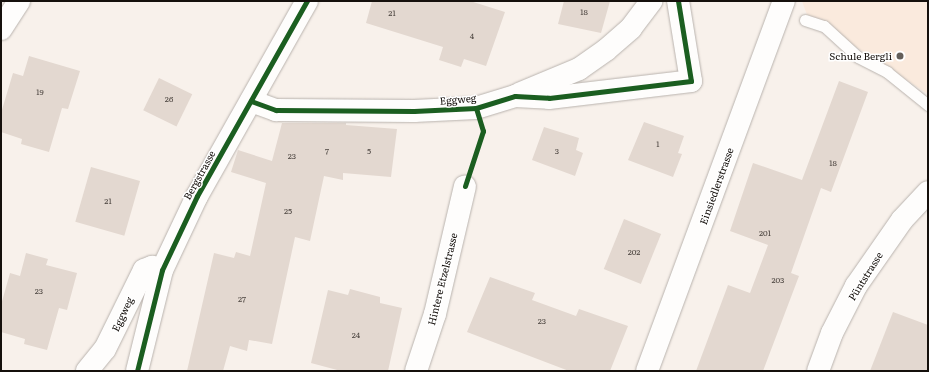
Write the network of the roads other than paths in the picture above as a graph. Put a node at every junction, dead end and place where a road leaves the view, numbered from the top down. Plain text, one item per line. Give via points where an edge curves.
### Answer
1 (20, 1) edge
2 (307, 1) edge
3 (651, 1) edge
4 (678, 1) edge
5 (784, 1) edge
6 (805, 20) dead end
7 (1, 29) edge
8 (515, 96) junction
9 (251, 101) junction
10 (928, 105) edge
11 (465, 186) dead end
12 (928, 192) edge
13 (162, 270) junction
14 (87, 371) edge
15 (137, 371) edge
16 (416, 371) edge
17 (647, 371) edge
18 (818, 371) edge

1 - 7 street
2 - 9 street, Bergstrasse
3 - 8 street via 631,28 579,69
4 - 8 street, Eggweg via 691,81 549,98
5 - 17 street, Einsiedlerstrasse
6 - 10 lane via 824,26 858,57 887,72
8 - 9 street, Eggweg via 476,108 414,111 276,110
9 - 13 street, Bergstrasse via 197,196
11 - 16 street, Hintere Etzelstrasse via 435,314
12 - 18 street, Püntstrasse via 902,220 856,286 832,333
13 - 14 street, Eggweg via 152,267 144,270 105,349
13 - 15 street, Bergstrasse

